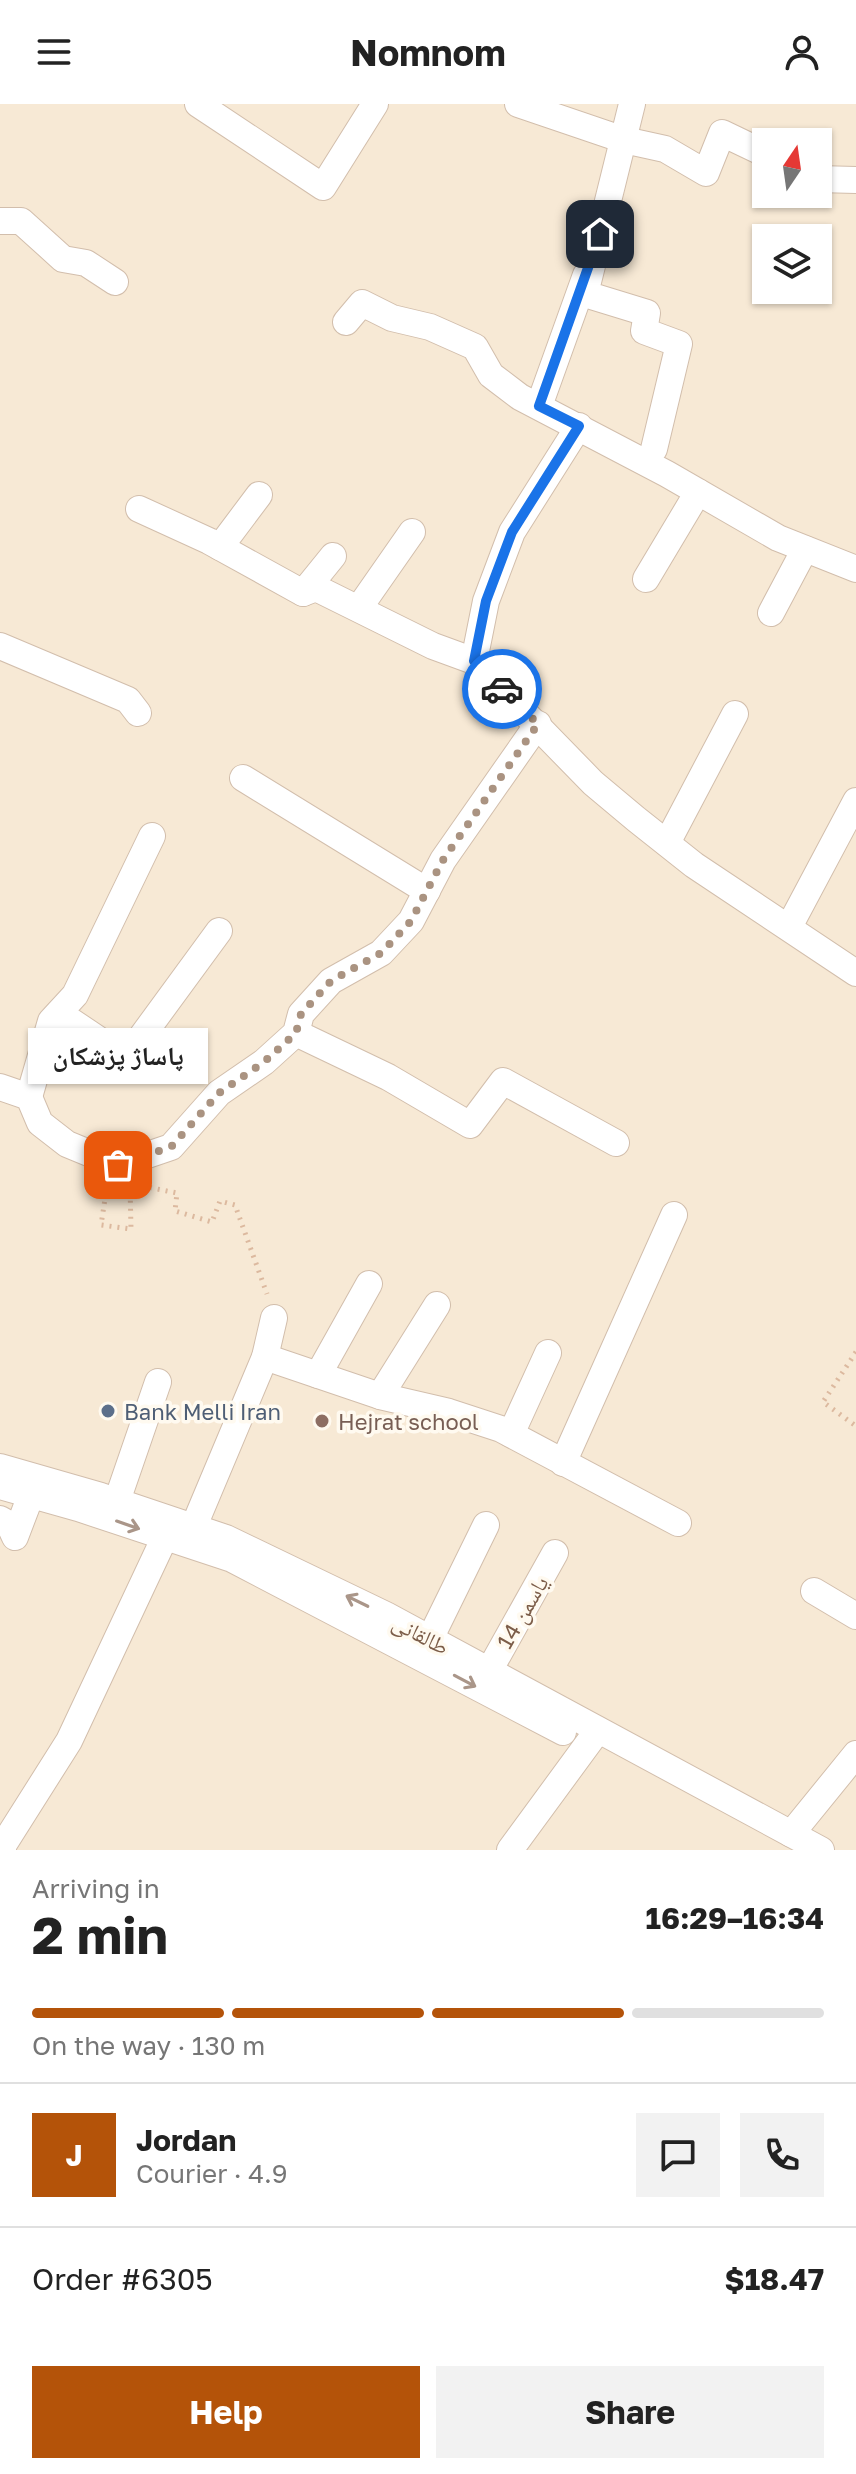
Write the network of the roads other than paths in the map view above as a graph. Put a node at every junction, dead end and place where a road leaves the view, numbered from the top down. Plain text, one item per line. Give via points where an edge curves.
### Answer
1 (198, 104) edge
2 (375, 104) edge
3 (518, 104) edge
4 (632, 104) edge
5 (624, 140) junction
6 (752, 147) edge
7 (832, 179) edge
8 (856, 180) edge
9 (0, 221) edge
10 (600, 234) junction
11 (115, 282) dead end
12 (346, 322) dead end
13 (539, 406) junction
14 (579, 426) junction
15 (654, 449) dead end
16 (698, 492) junction
17 (259, 495) dead end
18 (139, 509) dead end
19 (412, 532) dead end
20 (220, 547) junction
21 (805, 549) junction
22 (333, 556) dead end
23 (856, 569) edge
24 (646, 579) dead end
25 (303, 593) junction
26 (359, 608) junction
27 (771, 613) dead end
28 (0, 646) edge
29 (474, 661) junction
30 (138, 713) dead end
31 (735, 714) dead end
32 (538, 724) junction
33 (243, 778) dead end
34 (856, 801) edge
35 (152, 836) dead end
36 (667, 843) junction
37 (427, 891) junction
38 (789, 927) junction
39 (219, 931) dead end
40 (856, 973) edge
41 (59, 1013) junction
42 (296, 1033) junction
43 (0, 1087) edge
44 (29, 1097) junction
45 (616, 1143) dead end
46 (674, 1215) dead end
47 (369, 1284) dead end
48 (437, 1305) dead end
49 (274, 1318) road end
50 (548, 1353) dead end
51 (265, 1357) junction
52 (318, 1375) junction
53 (158, 1382) dead end
54 (380, 1396) junction
55 (511, 1434) junction
56 (563, 1463) junction
57 (0, 1467) edge
58 (0, 1486) edge
59 (31, 1495) junction
60 (117, 1501) junction
61 (0, 1519) edge
62 (678, 1523) dead end
63 (486, 1525) dead end
64 (177, 1528) junction
65 (555, 1553) dead end
66 (814, 1591) dead end
67 (856, 1616) edge
68 (430, 1639) junction
69 (489, 1671) junction
70 (593, 1737) junction
71 (856, 1754) edge
72 (792, 1842) edge
73 (2, 1848) edge
74 (510, 1850) edge
75 (821, 1850) edge

1 - 2 street via 323,187
3 - 5 street
4 - 5 street
5 - 6 street via 665,149 706,173 722,133
5 - 10 street
7 - 8 street
9 - 11 street via 21,221 63,259 86,263
10 - 13 street
10 - 15 street via 585,294 647,313 644,331 679,344
12 - 13 street via 362,303 392,318 430,327 475,347 491,375
13 - 14 street
14 - 16 street
14 - 29 street via 512,532 486,601
16 - 21 street
16 - 24 street
17 - 20 street
18 - 20 street
19 - 26 street
20 - 25 street
21 - 23 street
21 - 27 street
22 - 25 street
25 - 26 street via 316,588
26 - 29 street
28 - 30 street via 128,700
29 - 32 street
31 - 36 street
32 - 36 street via 593,783
32 - 37 street
33 - 37 street
34 - 38 street
35 - 41 street via 75,995
36 - 38 street
37 - 42 street via 411,921 381,953 331,981 301,1014
38 - 40 street
39 - 41 street via 126,1058
41 - 44 street via 51,1021
42 - 44 street via 219,1093 171,1147 118,1165 67,1144 40,1123
42 - 45 street via 388,1077 470,1125 503,1081
43 - 44 street
46 - 56 street
47 - 52 street
48 - 54 street
49 - 51 street
50 - 55 street
51 - 52 street
51 - 64 street
52 - 54 street
53 - 60 street
54 - 55 street
55 - 56 street
56 - 62 street
57 - 60 street, طالقانی
58 - 59 street, طالقانی
59 - 61 street via 15,1537
59 -> 64 street, طالقانی
60 - 64 street, طالقانی
63 - 68 street
68 -> 64 street, طالقانی via 226,1538
64 -> 70 street, طالقانی
64 - 73 street via 69,1741
65 - 69 street, یاسمن 14
66 - 67 street
68 - 69 street, طالقانی
69 - 70 street, طالقانی
70 - 72 street, طالقانی
70 - 74 street
71 - 72 street
72 - 75 street, طالقانی

